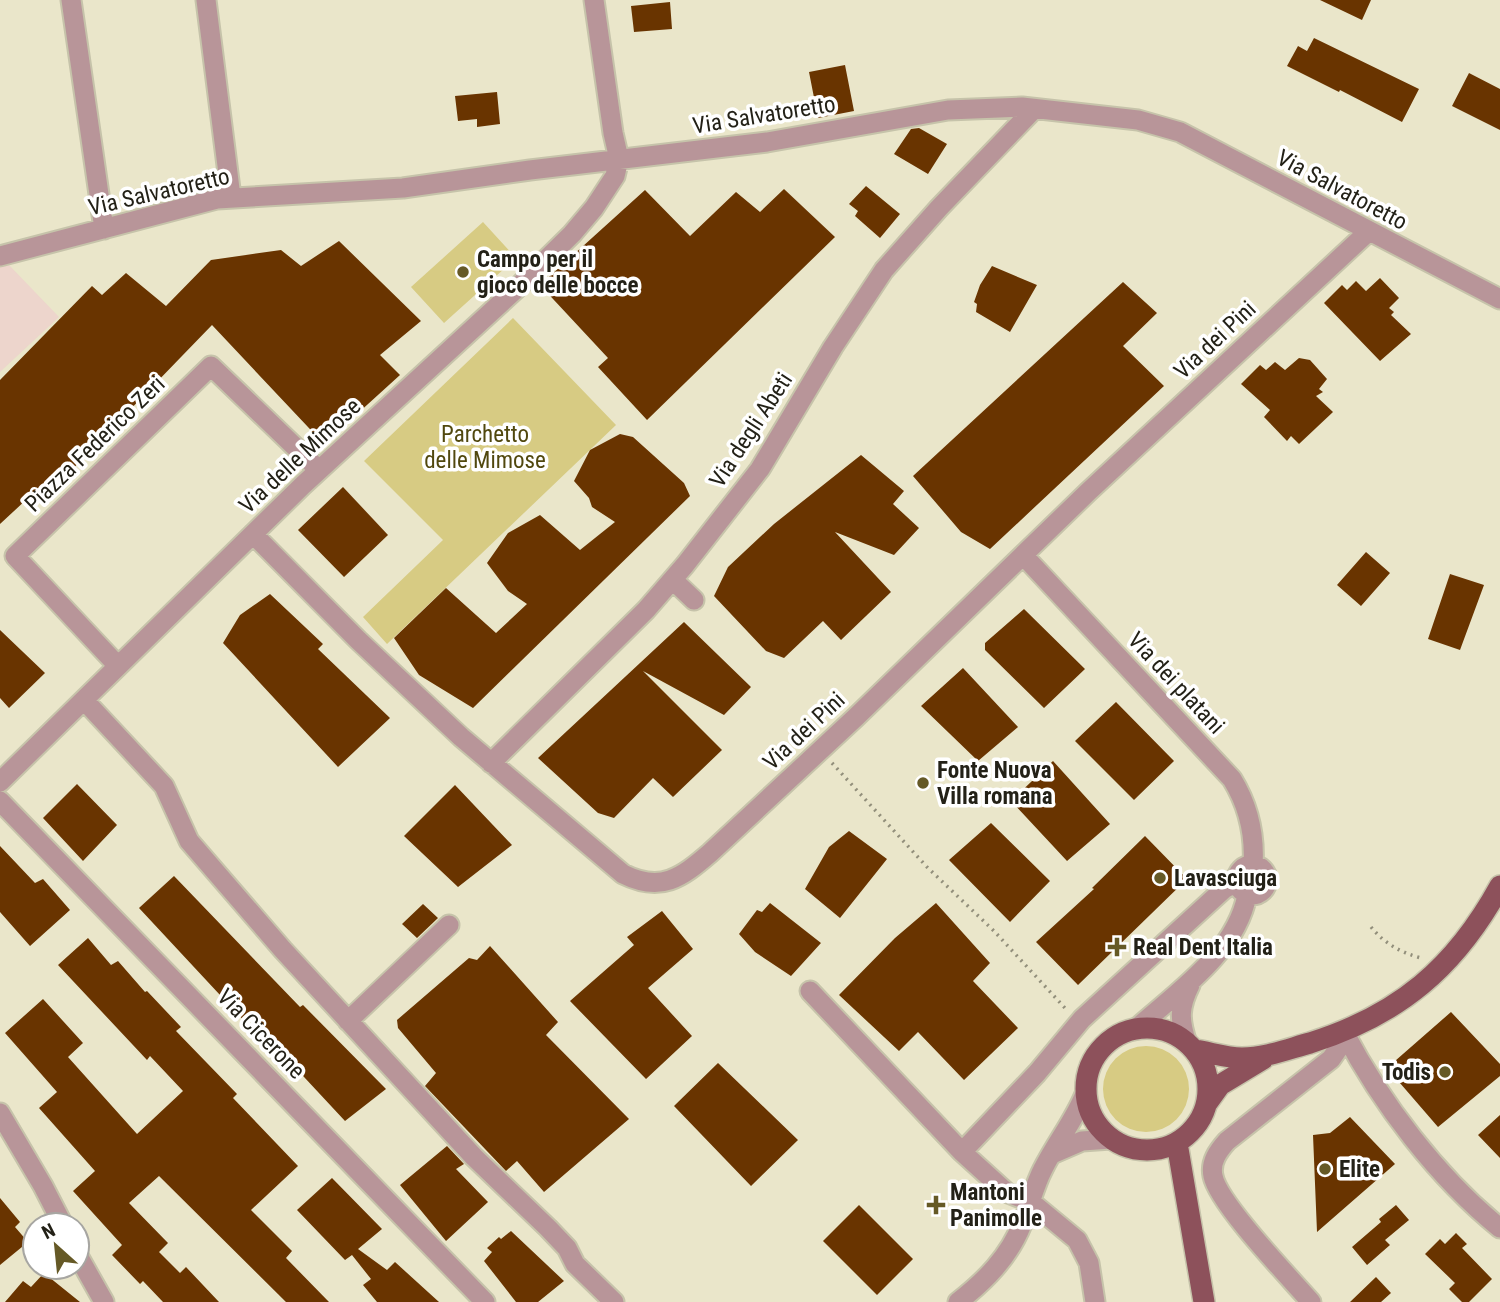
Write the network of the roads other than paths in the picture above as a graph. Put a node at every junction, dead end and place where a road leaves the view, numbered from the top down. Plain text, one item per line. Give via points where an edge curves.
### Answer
1 (71, 0) edge
2 (206, 0) edge
3 (594, 0) edge
4 (1034, 108) junction
5 (619, 159) junction
6 (231, 197) junction
7 (104, 229) junction
8 (1368, 232) junction
9 (0, 256) edge
10 (1500, 299) edge
11 (319, 470) junction
12 (253, 534) junction
13 (1023, 555) junction
14 (673, 580) junction
15 (694, 600) dead end
16 (118, 666) junction
17 (84, 700) junction
18 (491, 763) junction
19 (0, 782) edge
20 (0, 801) edge
21 (1253, 865) junction
22 (1500, 886) edge
23 (1242, 889) junction
24 (449, 925) dead end
25 (1190, 984) junction
26 (810, 991) dead end
27 (348, 1021) junction
28 (1136, 1029) junction
29 (1344, 1032) junction
30 (1191, 1046) junction
31 (1271, 1055) junction
32 (1085, 1094) junction
33 (1207, 1104) junction
34 (0, 1113) edge
35 (1111, 1139) junction
36 (1177, 1143) junction
37 (962, 1152) junction
38 (1052, 1154) junction
39 (1031, 1202) junction
40 (56, 1211) edge
41 (1500, 1228) edge
42 (91, 1279) edge
43 (104, 1302) edge
44 (485, 1302) edge
45 (614, 1302) edge
46 (958, 1302) edge
47 (1095, 1302) edge
48 (1204, 1302) edge
49 (1311, 1302) edge

1 - 7 street
2 - 6 street
3 - 5 street
4 - 5 street, Via Salvatoretto via 948,110 767,142
4 - 8 street, Via Salvatoretto via 1171,128
4 - 14 street, Via degli Abeti via 884,270 760,469
5 - 6 street, Via Salvatoretto via 388,190
5 - 11 street, Via delle Mimose via 607,191 572,234
6 - 7 street, Via Salvatoretto
7 - 9 street, Via Salvatoretto
8 - 10 street, Via Salvatoretto
8 - 13 street, Via dei Pini
11 - 12 street, Via delle Mimose
11 - 16 street, Piazza Federico Zeri via 211,366 15,556
12 - 16 street, Via delle Mimose
12 - 18 street, Via dei Pini via 358,640
13 - 18 street, Via dei Pini via 710,853 672,880 643,883 624,874
13 - 21 street, Via dei platani via 1232,779 1252,832
14 - 15 street
14 - 18 street, Via degli Abeti
16 - 17 street, Via delle Mimose
17 - 19 street, Via delle Mimose
17 - 27 street via 164,786 182,829 199,854
20 - 44 street, Via Cicerone
21 - 23 street via 1241,870
21 - 23 street via 1265,872 1267,885 1257,895
22 - 29 main road via 1474,930 1437,971 1400,1002
23 - 25 street via 1235,930
23 - 37 street via 1224,889 1082,1019
24 - 27 street
25 - 28 street
25 - 30 street via 1180,1014
26 - 37 street
27 - 45 street
28 - 30 main road via 1172,1033
28 - 32 main road via 1122,1033 1098,1052 1088,1072
29 - 31 main road
29 - 41 street via 1402,1122 1450,1181
29 - 49 street via 1331,1059 1227,1141 1217,1154 1213,1171 1226,1201
30 - 31 main road via 1241,1058
30 - 33 main road via 1204,1066
31 - 33 main road via 1220,1085
32 - 35 main road via 1098,1127
32 - 38 street
33 - 36 main road via 1200,1120
34 - 40 street
35 - 36 main road via 1143,1150
35 - 38 street via 1082,1142
36 - 48 main road
37 - 39 street via 1006,1192
38 - 39 street
39 - 46 street via 1005,1256
39 - 47 street via 1081,1245
42 - 43 street

